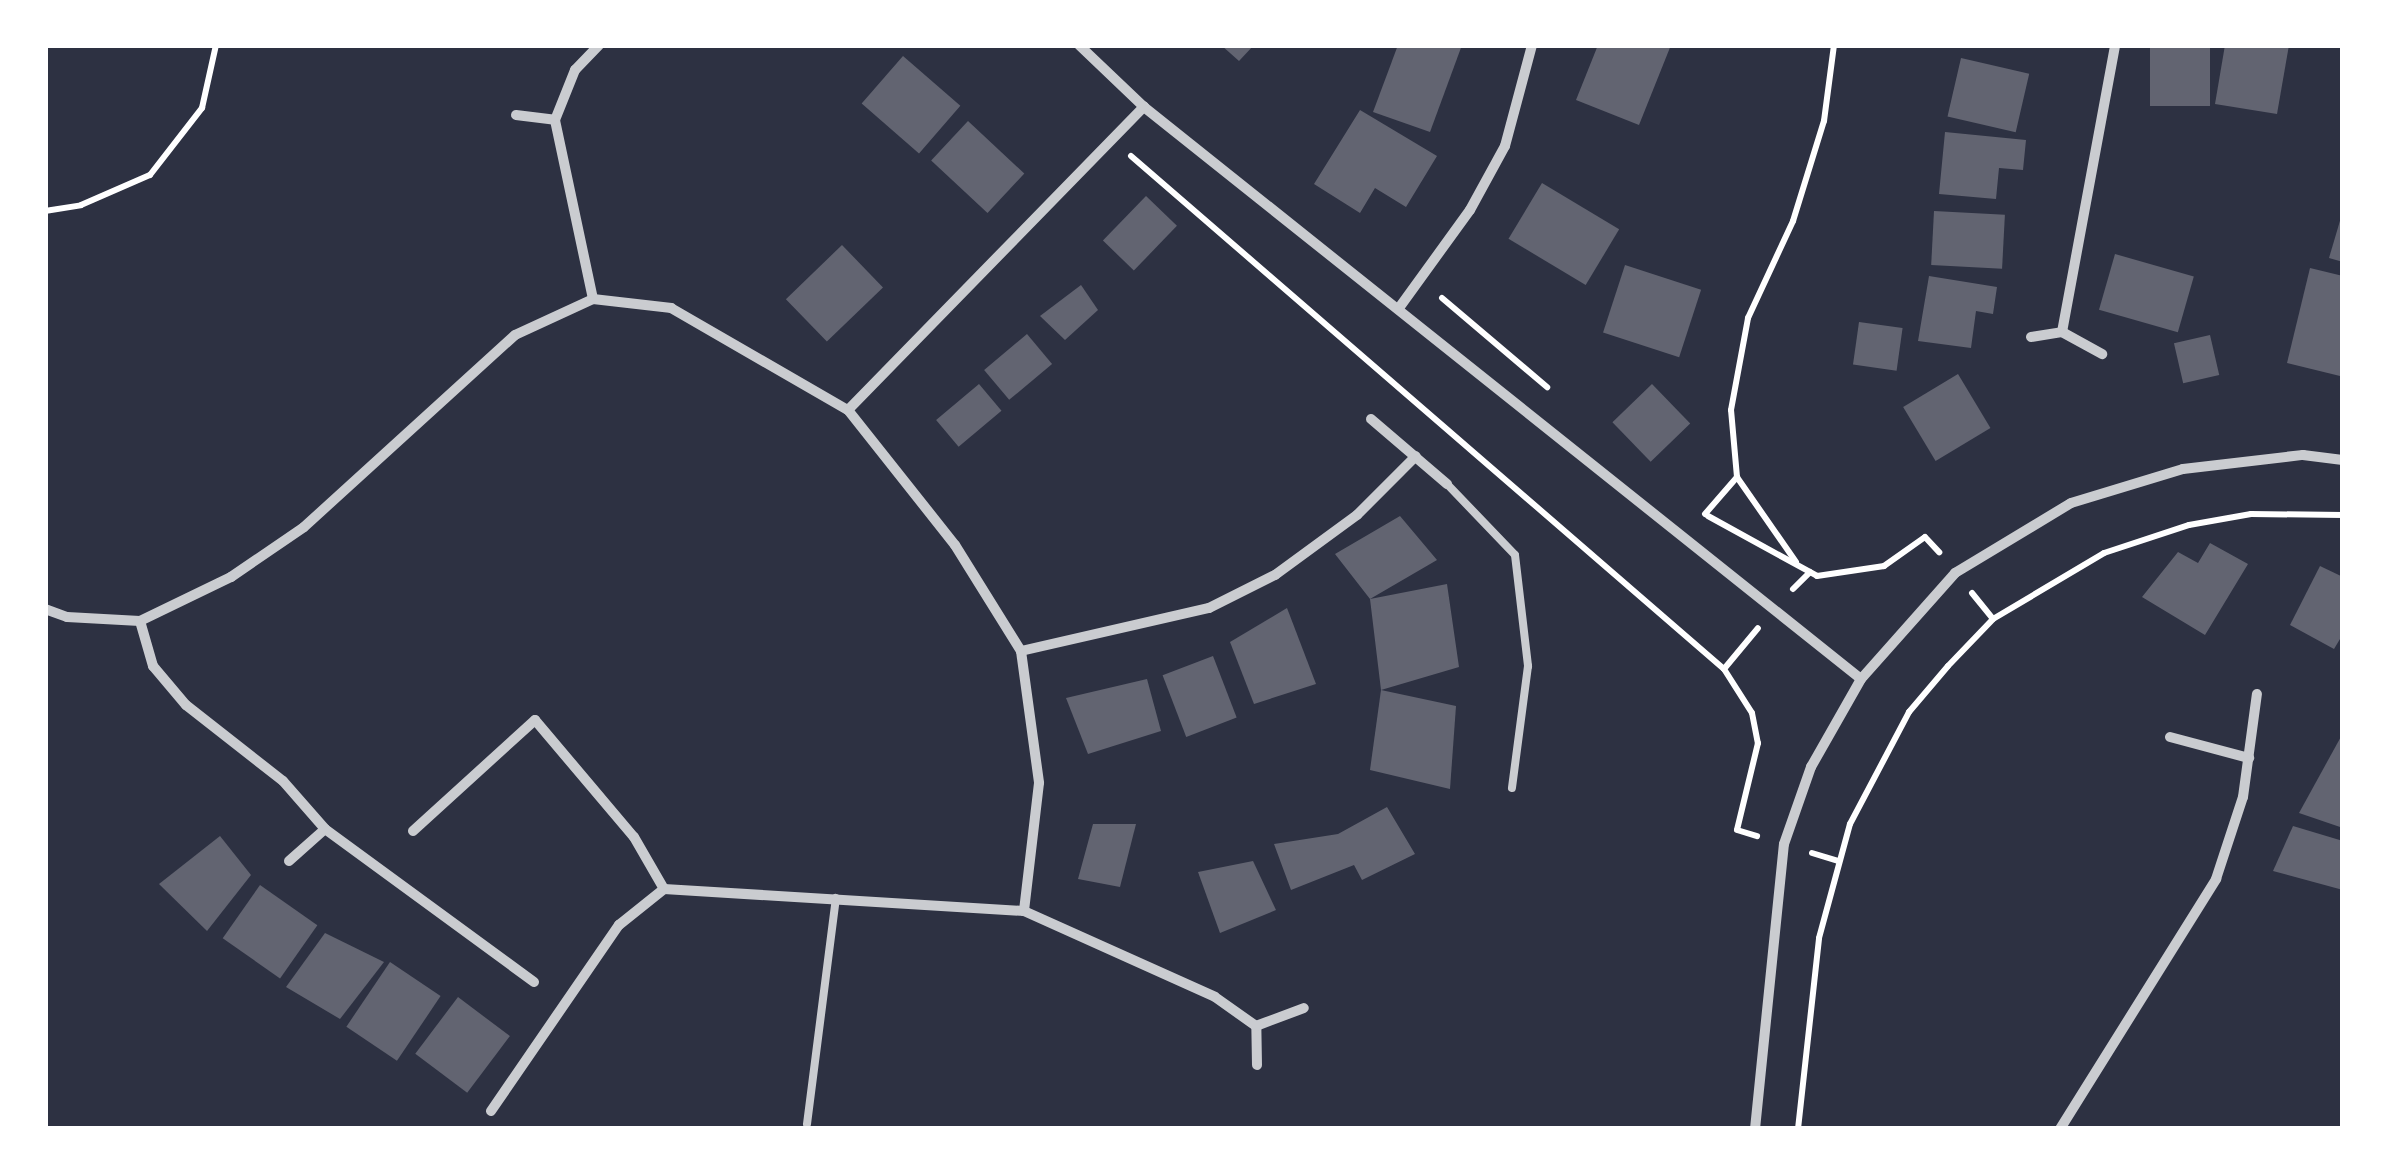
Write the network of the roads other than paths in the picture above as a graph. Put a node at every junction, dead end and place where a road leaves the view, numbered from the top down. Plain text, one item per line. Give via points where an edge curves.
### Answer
1 (599, 45) edge
2 (1079, 45) edge
3 (1532, 45) edge
4 (2115, 45) edge
5 (1144, 106) junction
6 (516, 115) dead end
7 (555, 120) junction
8 (594, 299) junction
9 (1399, 308) junction
10 (2062, 332) junction
11 (2031, 337) dead end
12 (2102, 354) dead end
13 (848, 410) junction
14 (1371, 419) dead end
15 (1416, 456) junction
16 (2343, 460) edge
17 (1447, 484) joint
18 (45, 608) edge
19 (140, 621) junction
20 (1021, 651) junction
21 (1860, 679) junction
22 (2258, 694) dead end
23 (2170, 737) dead end
24 (2250, 758) junction
25 (1512, 788) dead end
26 (325, 829) junction
27 (412, 830) dead end
28 (290, 861) dead end
29 (664, 889) junction
30 (836, 898) junction
31 (1024, 911) junction
32 (534, 982) dead end
33 (1304, 1008) dead end
34 (1256, 1026) junction
35 (1257, 1066) dead end
36 (491, 1111) dead end
37 (807, 1124) dead end
38 (1755, 1129) edge
39 (2060, 1129) edge

1 - 7 street via 575,70
2 - 5 street
3 - 9 street via 1505,146 1470,210
4 - 10 street
5 - 9 street
5 - 13 street
6 - 7 street
7 - 8 street
8 - 13 street via 671,308
8 - 19 street via 514,335 304,527 231,577
9 - 21 street
10 - 11 street
10 - 12 street
13 - 20 street via 955,545
14 - 15 street
15 - 17 street
15 - 20 street via 1357,515 1275,575 1209,608
16 - 21 street via 2303,455 2183,469 2071,503 1954,572
17 - 25 lane via 1515,556 1528,666
18 - 19 street via 68,617
19 - 26 street via 153,666 186,705 283,780
20 - 31 street via 1039,783
21 - 38 street via 1811,767 1784,844
22 - 24 street
23 - 24 street
24 - 39 street via 2216,879
26 - 28 street
26 - 32 street
27 - 29 street via 535,720 634,837
29 - 30 street
29 - 36 street via 619,924
30 - 31 street
30 - 37 lane
31 - 34 street via 1215,997
33 - 34 street
34 - 35 street

